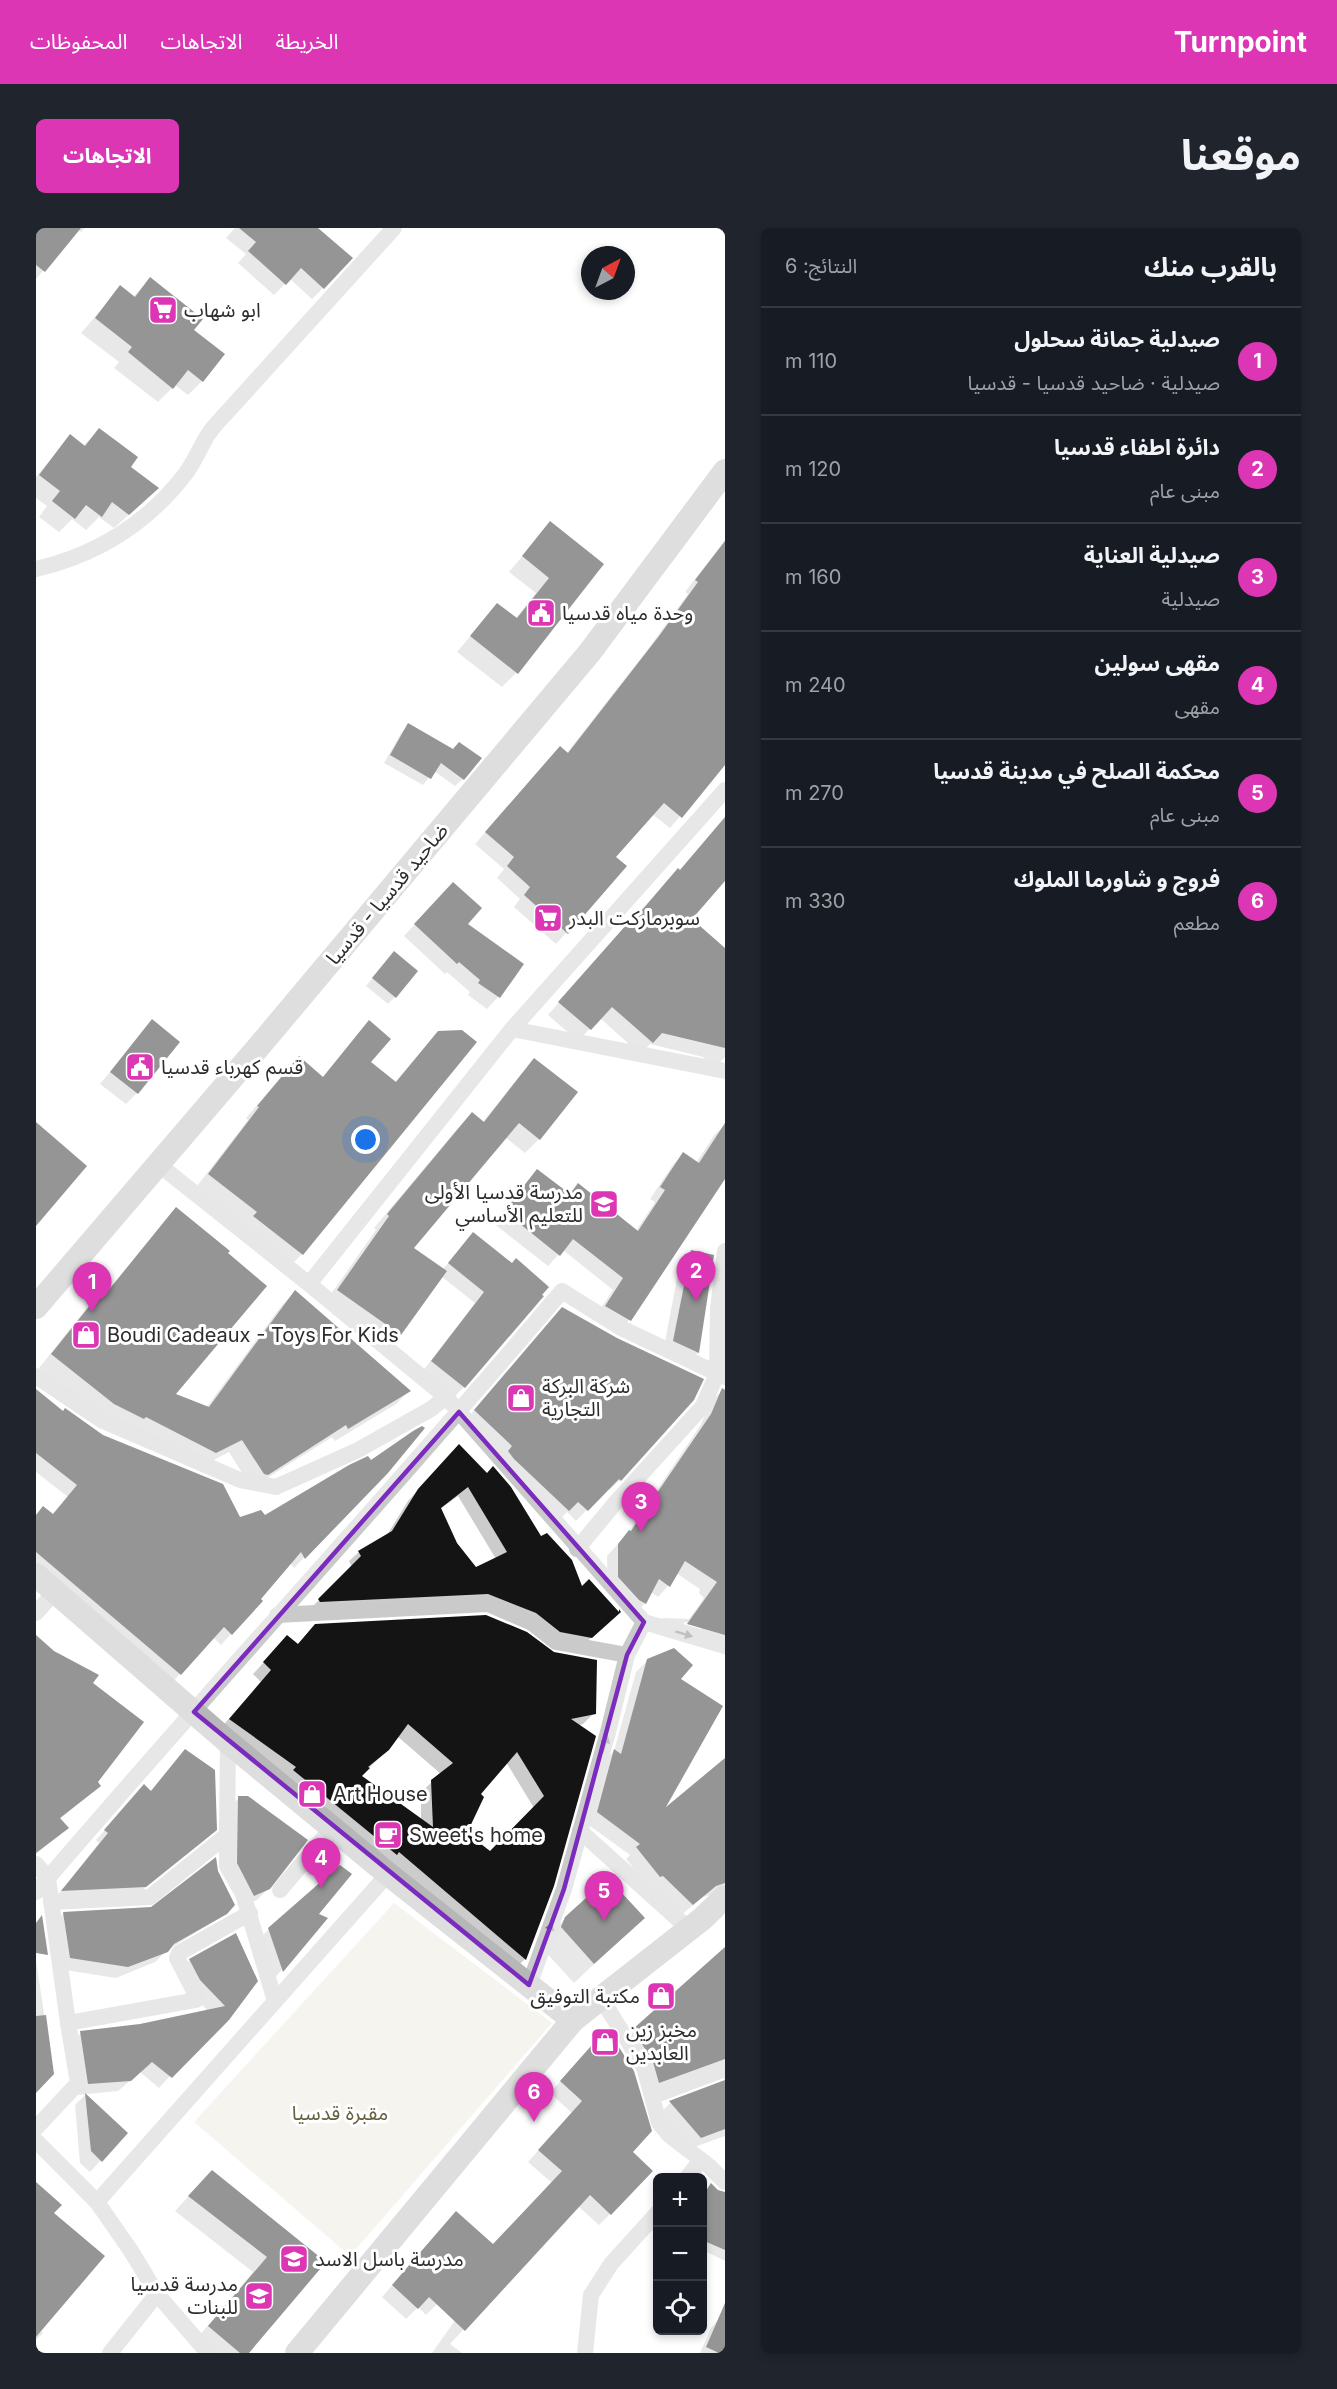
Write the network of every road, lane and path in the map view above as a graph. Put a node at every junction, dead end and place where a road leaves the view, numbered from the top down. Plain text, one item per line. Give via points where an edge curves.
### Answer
1 (394, 228) edge
2 (725, 471) edge
3 (36, 569) edge
4 (725, 790) edge
5 (512, 1029) junction
6 (725, 1071) edge
7 (158, 1164) junction
8 (725, 1251) edge
9 (309, 1284) junction
10 (36, 1307) edge
11 (36, 1376) edge
12 (721, 1376) edge
13 (446, 1397) junction
14 (459, 1412) junction
15 (577, 1549) junction
16 (36, 1575) edge
17 (55, 1592) junction
18 (36, 1613) edge
19 (277, 1615) junction
20 (644, 1622) junction
21 (725, 1646) edge
22 (627, 1655) junction
23 (194, 1713) junction
24 (228, 1742) junction
25 (332, 1828) junction
26 (580, 1832) junction
27 (227, 1835) junction
28 (36, 1864) edge
29 (388, 1874) junction
30 (48, 1878) junction
31 (280, 1890) dead end
32 (36, 1892) edge
33 (725, 1897) edge
34 (51, 1902) junction
35 (250, 1913) junction
36 (689, 1929) junction
37 (529, 1985) junction
38 (601, 1998) junction
39 (275, 2001) junction
40 (573, 2020) junction
41 (68, 2023) junction
42 (725, 2070) edge
43 (653, 2096) junction
44 (36, 2128) edge
45 (36, 2141) edge
46 (701, 2160) junction
47 (691, 2173) edge
48 (725, 2182) edge
49 (97, 2202) junction
50 (653, 2217) edge
51 (157, 2295) junction
52 (110, 2353) edge
53 (208, 2353) edge
54 (297, 2353) edge
55 (585, 2353) edge

1 - 3 street via 216,424 165,498 116,537 59,564
2 - 7 main road, ضاحيد قدسيا - قدسيا via 590,652
4 - 5 street
5 - 6 street
5 - 9 street
7 - 9 street
7 - 10 main road, ضاحيد قدسيا - قدسيا
8 - 12 street via 718,1309
9 - 13 street
11 - 13 street via 103,1421 240,1480 276,1487 358,1450
12 - 14 street via 621,1328 562,1291
12 - 15 street via 703,1406
13 - 14 street
14 - 15 street
14 - 19 street
15 - 20 street
16 - 17 main road
17 - 18 street
17 - 23 main road
19 - 22 street via 488,1604 532,1623 556,1642
19 - 23 street
20 -> 21 street
20 - 22 street
26 -> 22 street
23 - 24 main road
23 - 30 street
24 - 25 main road
24 - 27 street
25 - 29 main road
25 - 31 street
26 - 36 street
37 -> 26 street
27 - 34 street via 150,1897
27 - 35 street via 227,1866
28 - 30 street
29 - 37 main road
29 - 39 street
30 - 32 street
30 - 34 street
33 - 36 main road
34 - 41 street
35 - 39 street
35 - 41 street via 179,1953 177,1958 196,2000
36 - 38 main road
37 - 40 main road
38 - 40 main road
38 - 43 street via 644,2067
39 - 49 street
40 - 54 main road
41 - 44 street via 78,2083
42 - 43 street
43 - 46 street via 659,2123
45 - 49 street
46 - 47 street
46 - 48 street
49 - 51 street
50 - 55 street via 611,2264 591,2295
51 - 52 street
51 - 53 street

